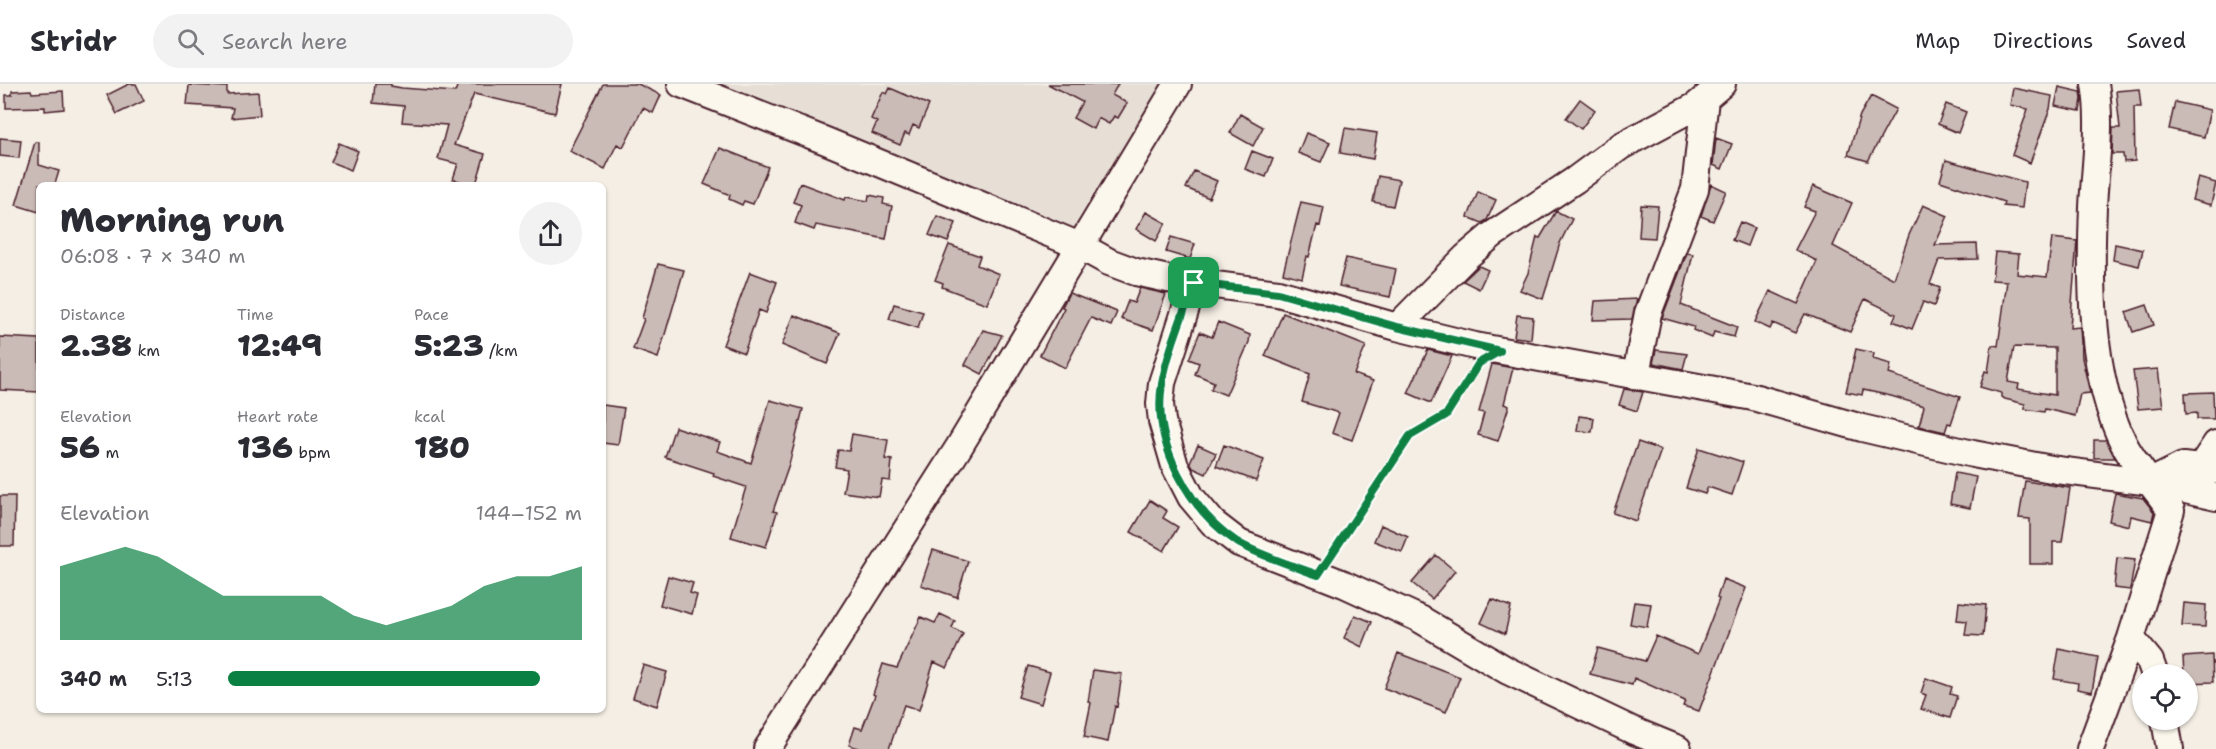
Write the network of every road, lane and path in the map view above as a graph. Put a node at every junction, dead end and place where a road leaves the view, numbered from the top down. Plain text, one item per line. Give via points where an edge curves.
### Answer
1 (681, 84) edge
2 (1179, 84) edge
3 (2095, 84) edge
4 (1713, 91) edge
5 (1080, 246) junction
6 (1194, 283) junction
7 (1397, 327) junction
8 (1500, 351) junction
9 (1636, 374) junction
10 (2216, 444) edge
11 (2208, 469) edge
12 (2151, 483) junction
13 (2216, 496) edge
14 (1318, 575) junction
15 (2131, 638) junction
16 (2151, 664) edge
17 (2166, 730) edge
18 (767, 749) edge
19 (1678, 749) edge
20 (2090, 749) edge
21 (2170, 749) edge

1 - 5 street
2 - 5 street
3 - 12 street via 2098,126 2093,280 2100,365 2110,410 2121,436
4 - 7 street via 1682,115 1622,146 1492,235
4 - 9 street via 1695,189 1648,313
5 - 6 street via 1136,272
5 - 18 street via 947,466
6 - 7 street via 1278,293
6 - 14 street via 1162,383 1162,421 1175,466 1191,497 1213,523 1239,543
7 - 8 street
8 - 9 street
8 - 14 path via 1479,363 1446,415 1410,436
9 - 12 street via 1753,397 1973,454
10 - 11 street
11 - 12 street via 2183,466
12 - 13 street
12 - 15 street via 2171,510
14 - 19 street via 1420,619 1508,670
15 - 16 street
15 - 20 street
17 - 21 street

